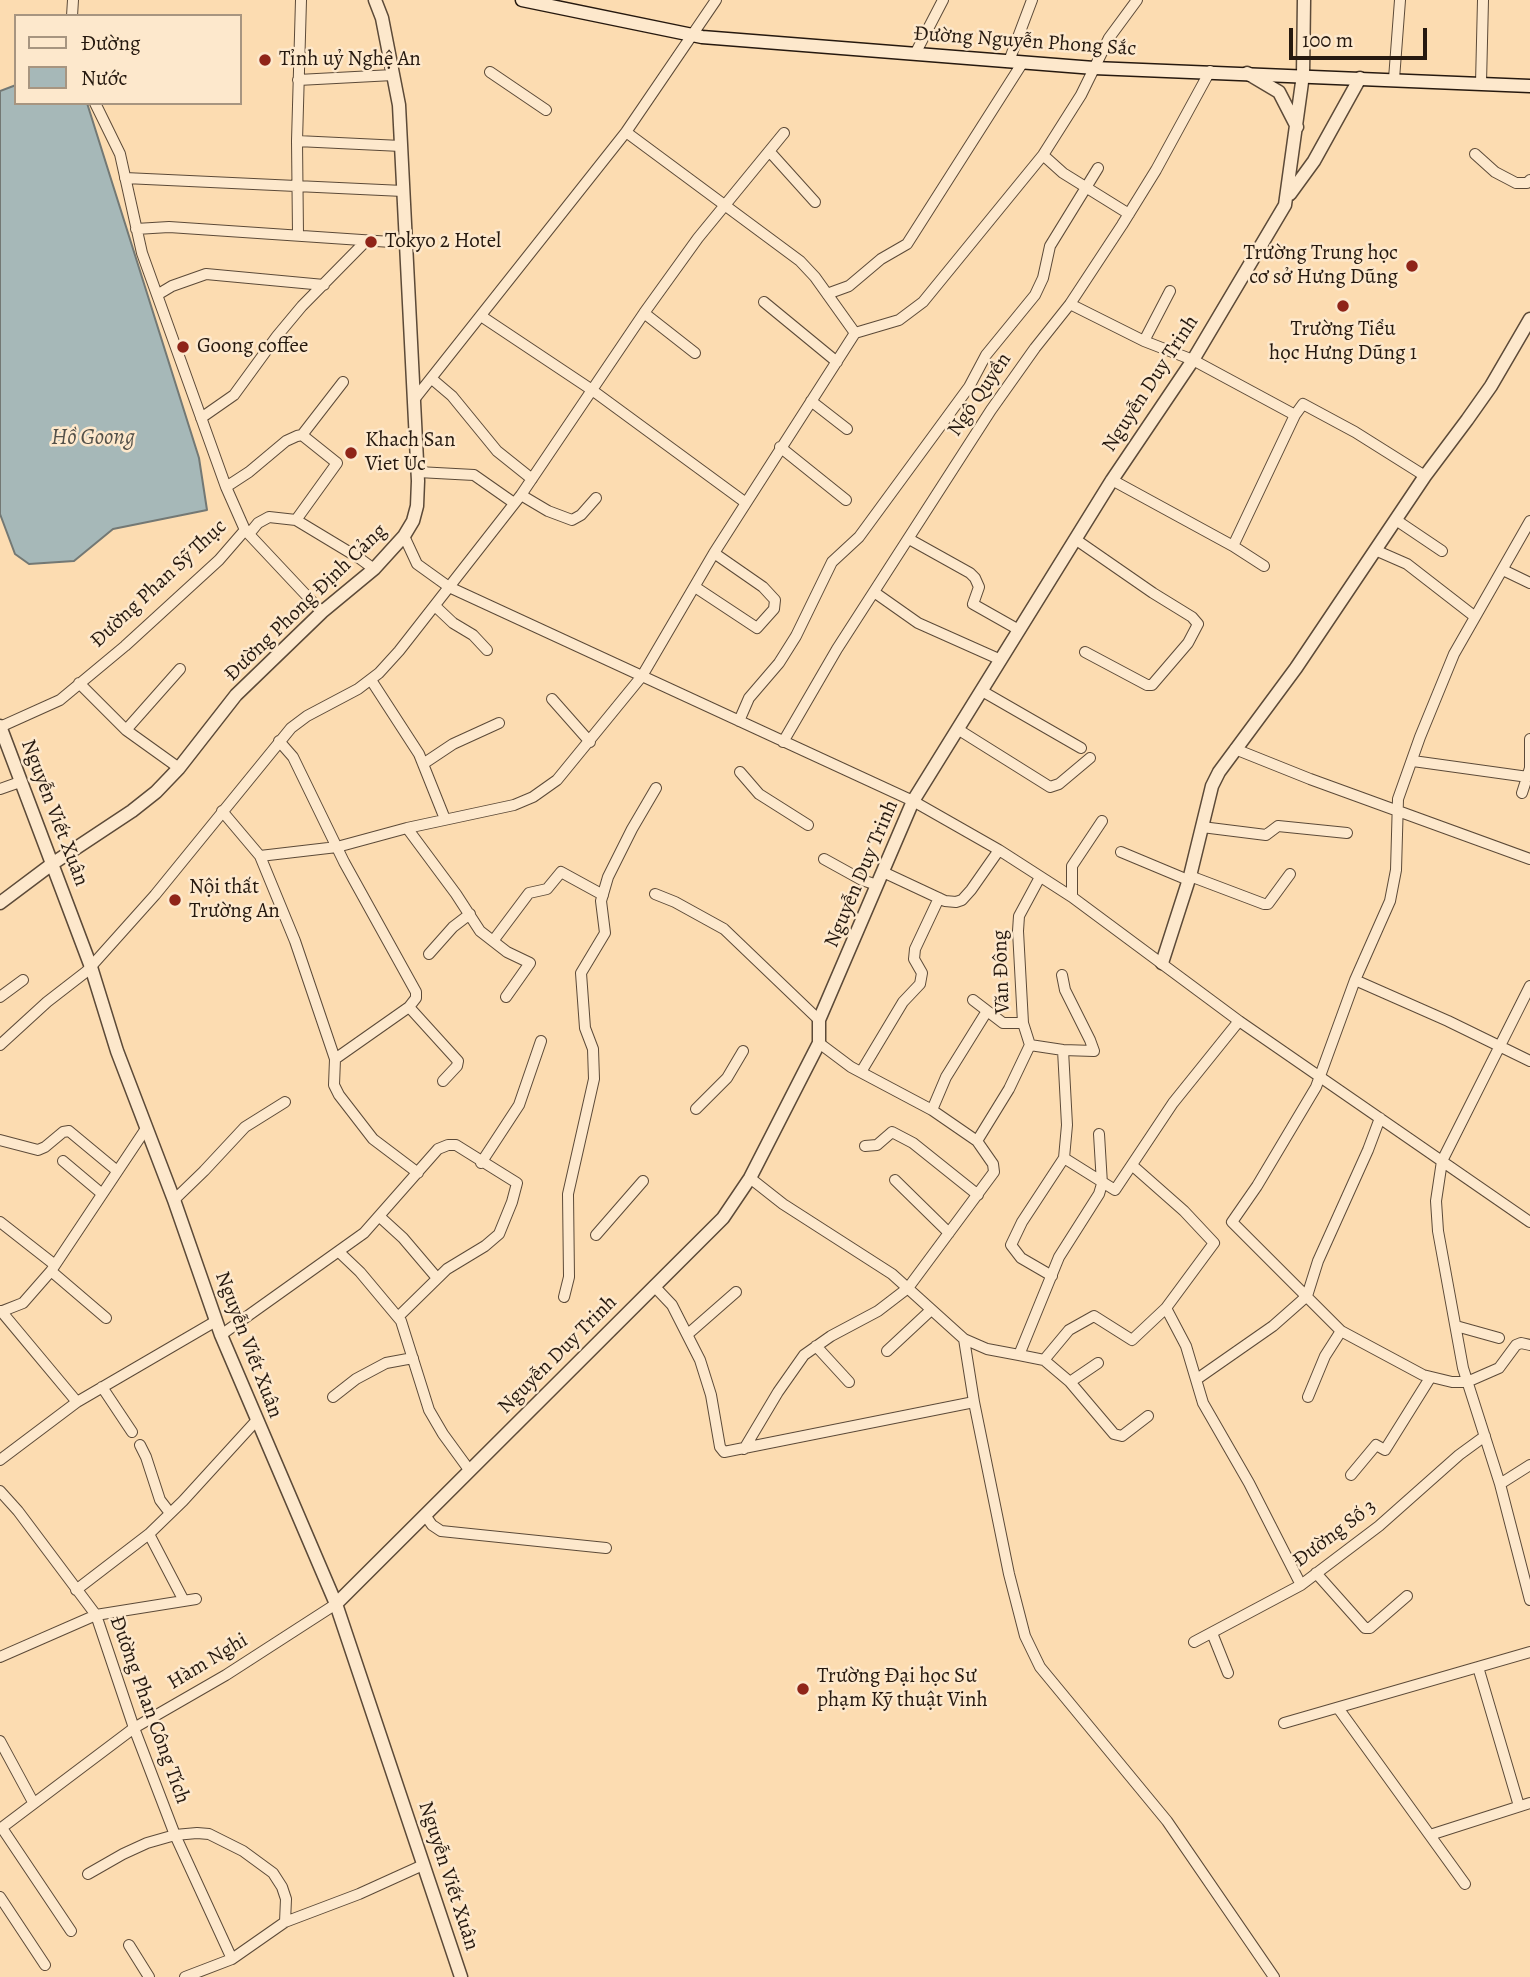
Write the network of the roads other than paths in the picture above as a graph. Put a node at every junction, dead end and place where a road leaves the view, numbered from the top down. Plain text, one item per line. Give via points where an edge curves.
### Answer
1 (301, 0) edge
2 (375, 0) edge
3 (388, 0) edge
4 (716, 0) edge
5 (943, 0) edge
6 (1032, 0) edge
7 (1138, 0) edge
8 (1304, 0) edge
9 (1400, 0) edge
10 (1483, 0) edge
11 (526, 1) edge
12 (382, 18) junction
13 (694, 36) junction
14 (915, 54) junction
15 (1009, 61) junction
16 (1023, 62) junction
17 (1094, 68) junction
18 (1210, 71) junction
19 (490, 72) dead end
20 (1247, 73) junction
21 (393, 75) junction
22 (1303, 75) junction
23 (1360, 78) junction
24 (1394, 79) junction
25 (298, 80) junction
26 (1481, 83) junction
27 (1530, 86) edge
28 (96, 105) edge
29 (546, 110) dead end
30 (1297, 128) junction
31 (626, 132) junction
32 (784, 133) dead end
33 (297, 141) junction
34 (401, 146) junction
35 (770, 152) junction
36 (1475, 154) dead end
37 (1043, 155) junction
38 (1098, 169) dead end
39 (125, 178) junction
40 (1530, 180) edge
41 (299, 186) junction
42 (1086, 187) junction
43 (403, 191) junction
44 (1288, 197) junction
45 (815, 202) dead end
46 (723, 206) junction
47 (1129, 214) junction
48 (136, 229) junction
49 (298, 234) junction
50 (366, 242) junction
51 (406, 243) junction
52 (324, 285) junction
53 (1170, 290) dead end
54 (827, 294) junction
55 (157, 295) junction
56 (764, 302) dead end
57 (1070, 304) junction
58 (644, 313) junction
59 (481, 316) junction
60 (1530, 319) edge
61 (855, 333) junction
62 (1144, 341) junction
63 (695, 353) dead end
64 (1193, 360) junction
65 (836, 362) junction
66 (432, 379) junction
67 (343, 382) dead end
68 (592, 390) junction
69 (413, 401) junction
70 (811, 401) junction
71 (1295, 415) junction
72 (201, 418) junction
73 (847, 429) dead end
74 (302, 436) junction
75 (780, 447) junction
76 (418, 472) junction
77 (1425, 475) junction
78 (532, 479) junction
79 (1112, 480) junction
80 (226, 487) junction
81 (596, 498) dead end
82 (518, 499) junction
83 (846, 500) dead end
84 (746, 503) junction
85 (296, 520) junction
86 (1396, 520) junction
87 (1530, 521) edge
88 (247, 532) junction
89 (404, 536) junction
90 (909, 539) junction
91 (1075, 539) junction
92 (1233, 546) junction
93 (1375, 550) junction
94 (1443, 551) dead end
95 (714, 553) junction
96 (1264, 566) dead end
97 (374, 569) junction
98 (1503, 570) junction
99 (1530, 583) edge
100 (449, 587) junction
101 (695, 587) junction
102 (874, 592) junction
103 (435, 606) junction
104 (322, 612) junction
105 (1474, 616) junction
106 (1019, 629) junction
107 (487, 650) dead end
108 (1085, 652) dead end
109 (1001, 660) junction
110 (180, 669) dead end
111 (642, 676) junction
112 (370, 680) junction
113 (79, 683) junction
114 (982, 691) junction
115 (552, 699) dead end
116 (739, 721) junction
117 (499, 723) dead end
118 (0, 726) edge
119 (126, 730) junction
120 (959, 730) junction
121 (1530, 739) edge
122 (279, 741) junction
123 (783, 741) junction
124 (590, 743) junction
125 (1081, 748) dead end
126 (1235, 749) junction
127 (1090, 758) dead end
128 (1413, 761) junction
129 (423, 764) junction
130 (179, 768) junction
131 (740, 772) dead end
132 (1528, 777) junction
133 (20, 782) junction
134 (656, 788) dead end
135 (0, 789) edge
136 (1522, 793) dead end
137 (913, 802) junction
138 (222, 811) junction
139 (1397, 812) junction
140 (445, 820) junction
141 (1102, 821) dead end
142 (808, 825) dead end
143 (1202, 827) junction
144 (407, 828) junction
145 (1347, 833) dead end
146 (337, 847) junction
147 (999, 850) junction
148 (1121, 852) dead end
149 (260, 856) junction
150 (824, 859) dead end
151 (1530, 859) edge
152 (52, 864) junction
153 (883, 872) junction
154 (1290, 874) dead end
155 (1040, 877) junction
156 (1189, 878) junction
157 (877, 885) junction
158 (655, 894) dead end
159 (603, 895) junction
160 (1072, 897) junction
161 (939, 898) junction
162 (0, 902) edge
163 (470, 914) junction
164 (493, 941) junction
165 (429, 954) dead end
166 (1162, 963) junction
167 (91, 967) junction
168 (1062, 975) dead end
169 (23, 980) dead end
170 (1355, 980) junction
171 (1530, 986) edge
172 (0, 997) edge
173 (506, 998) dead end
174 (973, 1000) dead end
175 (409, 1007) junction
176 (987, 1011) junction
177 (819, 1020) junction
178 (1239, 1021) junction
179 (1023, 1023) junction
180 (541, 1041) dead end
181 (819, 1043) junction
182 (0, 1045) edge
183 (1030, 1045) junction
184 (1500, 1047) junction
185 (1063, 1050) junction
186 (743, 1051) dead end
187 (335, 1059) junction
188 (1530, 1061) edge
189 (861, 1072) junction
190 (1319, 1075) junction
191 (443, 1081) dead end
192 (285, 1102) dead end
193 (696, 1109) dead end
194 (932, 1110) junction
195 (1380, 1118) junction
196 (145, 1130) junction
197 (1099, 1134) dead end
198 (0, 1140) edge
199 (977, 1141) junction
200 (866, 1146) dead end
201 (1064, 1157) junction
202 (63, 1161) dead end
203 (1442, 1161) junction
204 (481, 1163) junction
205 (1133, 1166) junction
206 (116, 1170) junction
207 (418, 1173) junction
208 (750, 1178) junction
209 (643, 1181) dead end
210 (895, 1181) dead end
211 (1102, 1184) junction
212 (101, 1193) junction
213 (978, 1195) junction
214 (174, 1200) junction
215 (380, 1217) junction
216 (0, 1222) edge
217 (1530, 1222) edge
218 (949, 1233) junction
219 (596, 1235) dead end
220 (339, 1252) junction
221 (53, 1268) junction
222 (1052, 1276) junction
223 (437, 1278) junction
224 (654, 1286) junction
225 (908, 1288) junction
226 (736, 1292) dead end
227 (1307, 1296) junction
228 (564, 1297) dead end
229 (0, 1301) edge
230 (1166, 1308) junction
231 (931, 1310) junction
232 (3, 1311) edge
233 (398, 1317) junction
234 (106, 1318) dead end
235 (216, 1321) junction
236 (1456, 1326) junction
237 (1341, 1331) junction
238 (688, 1334) junction
239 (221, 1335) junction
240 (1499, 1338) dead end
241 (964, 1339) junction
242 (1530, 1345) edge
243 (816, 1346) junction
244 (887, 1351) dead end
245 (1019, 1354) junction
246 (412, 1358) junction
247 (1044, 1360) junction
248 (1098, 1363) dead end
249 (1430, 1378) junction
250 (1197, 1379) junction
251 (849, 1382) dead end
252 (1070, 1382) junction
253 (1467, 1382) junction
254 (102, 1387) junction
255 (333, 1397) dead end
256 (1308, 1397) dead end
257 (77, 1402) junction
258 (974, 1402) junction
259 (1148, 1416) dead end
260 (256, 1421) junction
261 (132, 1432) dead end
262 (1485, 1436) junction
263 (140, 1445) dead end
264 (744, 1450) junction
265 (0, 1460) edge
266 (1530, 1465) edge
267 (470, 1471) junction
268 (1351, 1475) dead end
269 (1500, 1485) junction
270 (0, 1491) edge
271 (170, 1513) junction
272 (425, 1515) junction
273 (149, 1535) junction
274 (601, 1547) dead end
275 (1316, 1573) junction
276 (1301, 1585) junction
277 (76, 1590) junction
278 (1407, 1596) dead end
279 (196, 1599) dead end
280 (1530, 1600) edge
281 (184, 1601) junction
282 (336, 1604) junction
283 (96, 1615) junction
284 (1212, 1633) junction
285 (1195, 1642) dead end
286 (1530, 1652) edge
287 (0, 1657) edge
288 (1478, 1667) junction
289 (1228, 1673) dead end
290 (1338, 1707) junction
291 (1284, 1723) dead end
292 (134, 1728) junction
293 (0, 1741) edge
294 (33, 1802) junction
295 (1530, 1803) edge
296 (1519, 1806) junction
297 (1, 1828) edge
298 (175, 1835) junction
299 (1430, 1835) junction
300 (423, 1865) junction
301 (88, 1874) dead end
302 (1465, 1884) dead end
303 (1, 1900) edge
304 (285, 1923) junction
305 (71, 1931) dead end
306 (129, 1945) dead end
307 (232, 1959) junction
308 (45, 1965) dead end
309 (149, 1977) edge
310 (185, 1977) edge
311 (460, 1977) edge
312 (1274, 1977) edge

1 - 25 street
2 - 12 street, Đường Phong Định Cảng
3 - 12 street, Đường Phong Định Cảng
4 - 13 street
5 - 14 street
6 - 15 street
7 - 17 street
8 - 22 street, Nguyễn Duy Trinh
9 - 24 street
10 - 26 street
11 - 13 street, Đường Nguyễn Phong Sắc
12 - 21 street, Đường Phong Định Cảng
13 - 14 street, Đường Nguyễn Phong Sắc
13 - 31 street
14 - 15 street, Đường Nguyễn Phong Sắc
15 - 16 street, Đường Nguyễn Phong Sắc
16 - 17 street, Đường Nguyễn Phong Sắc
16 - 54 street via 907,244 849,286
17 - 18 street, Đường Nguyễn Phong Sắc
17 - 37 street
18 - 20 street, Đường Nguyễn Phong Sắc
18 - 47 street, Ngô Quyền
19 - 29 street
20 - 22 street, Đường Nguyễn Phong Sắc
20 - 30 street via 1279,92
21 - 25 street
21 - 34 street, Đường Phong Định Cảng
22 - 23 street, Đường Nguyễn Phong Sắc
22 - 30 street, Nguyễn Duy Trinh
23 - 24 street, Đường Nguyễn Phong Sắc
23 - 44 street via 1320,151
24 - 26 street, Đường Nguyễn Phong Sắc
25 - 33 street
26 - 27 street, Đường Nguyễn Phong Sắc
28 - 39 street, Đường Phan Sỹ Thục via 120,154
30 - 44 street, Nguyễn Duy Trinh
31 - 46 street
31 - 59 street
32 - 35 street
33 - 34 street
33 - 41 street
34 - 43 street, Đường Phong Định Cảng
35 - 45 street
35 - 46 street
36 - 40 street via 1516,183
37 - 42 street
37 - 61 street via 923,302 899,320
38 - 42 street
39 - 41 street
39 - 48 street, Đường Phan Sỹ Thục
41 - 43 street
41 - 49 street
42 - 47 street
42 - 116 street via 1050,246 1035,295 986,355 969,387 859,537 832,562 796,636 749,698
43 - 51 street, Đường Phong Định Cảng
44 - 64 street, Nguyễn Duy Trinh
46 - 54 street via 800,261
46 - 58 street
47 - 57 street, Ngô Quyền
48 - 49 street
48 - 55 street, Đường Phan Sỹ Thục
49 - 50 street
50 - 51 street
50 - 52 street
51 - 69 street, Đường Phong Định Cảng
52 - 55 street via 206,274
52 - 72 street via 277,336 234,395
53 - 62 street
54 - 61 street
55 - 72 street, Đường Phan Sỹ Thục
56 - 65 street
57 - 62 street
57 - 90 street, Ngô Quyền via 1012,379
58 - 63 street
58 - 68 street
59 - 66 street
59 - 68 street
60 - 77 street via 1491,386
61 - 65 street
62 - 64 street
64 - 71 street
64 - 79 street, Nguyễn Duy Trinh
65 - 70 street
66 - 69 street
66 - 78 street via 497,451
67 - 74 street
68 - 78 street
68 - 84 street
69 - 76 street, Đường Phong Định Cảng
70 - 73 street
70 - 75 street
71 - 77 street via 1303,404
71 - 92 street
72 - 80 street, Đường Phan Sỹ Thục
74 - 80 street via 286,441
74 - 85 street via 337,463
75 - 83 street
75 - 84 street
76 - 82 street via 474,475
76 - 89 street, Đường Phong Định Cảng via 417,506
77 - 86 street
78 - 82 street
79 - 91 street, Nguyễn Duy Trinh
79 - 92 street
80 - 88 street, Đường Phan Sỹ Thục
81 - 82 street via 572,520
82 - 100 street
84 - 95 street
85 - 88 street via 269,517
85 - 97 street
86 - 93 street
86 - 94 street
87 - 98 street
88 - 104 street
88 - 113 street, Đường Phan Sỹ Thục
89 - 97 street, Đường Phong Định Cảng
89 - 100 street via 417,564
90 - 102 street, Ngô Quyền
90 - 106 street via 970,573 979,587 972,604
91 - 106 street, Nguyễn Duy Trinh
91 - 108 street via 1198,624 1152,685
92 - 96 street
93 - 105 street via 1407,564
93 - 126 street via 1320,635
95 - 101 street
95 - 101 street via 763,587 775,600 774,609 757,628
97 - 104 street, Đường Phong Định Cảng
98 - 99 street
98 - 105 street
100 - 103 street
100 - 111 street
101 - 111 street
102 - 109 street via 918,623
102 - 123 street, Ngô Quyền
103 - 107 street
103 - 112 street
104 - 130 street, Đường Phong Định Cảng via 236,695
105 - 128 street
106 - 109 street, Nguyễn Duy Trinh
109 - 114 street, Nguyễn Duy Trinh
110 - 119 street
111 - 116 street
111 - 124 street
112 - 122 street via 307,716
112 - 129 street
113 - 118 street, Đường Phan Sỹ Thục via 60,700
113 - 119 street
114 - 120 street, Nguyễn Duy Trinh
114 - 125 street
115 - 124 street
116 - 123 street
117 - 129 street
118 - 133 street, Nguyễn Viết Xuân
119 - 130 street
120 - 127 street via 1050,787
120 - 137 street, Nguyễn Duy Trinh
121 - 132 street
122 - 138 street
122 - 146 street via 293,757
123 - 137 street
124 - 140 street via 557,780 533,797
126 - 139 street
126 - 143 street via 1212,786
128 - 132 street
128 - 139 street
129 - 140 street
130 - 152 street, Đường Phong Định Cảng via 132,811
131 - 142 street via 760,794
132 - 136 street
133 - 135 street
133 - 152 street, Nguyễn Viết Xuân
134 - 159 street via 608,877
137 - 147 street
137 - 153 street, Nguyễn Duy Trinh
138 - 149 street
138 - 167 street
139 - 151 street
139 - 170 street via 1394,886
140 - 144 street
141 - 160 street via 1072,866
143 - 145 street via 1266,835 1278,827
143 - 156 street
144 - 146 street
144 - 163 street
146 - 149 street
146 - 175 street via 413,986 415,998
147 - 155 street
147 - 161 street via 962,900
148 - 156 street
149 - 187 street
150 - 157 street
152 - 162 street, Đường Phong Định Cảng
152 - 167 street, Nguyễn Viết Xuân
153 - 157 street, Nguyễn Duy Trinh
153 - 161 street
154 - 156 street via 1268,904
155 - 160 street
155 - 179 street, Văn Đông via 1019,916
156 - 166 street
157 - 177 street, Nguyễn Duy Trinh
158 - 177 street via 724,929
159 - 164 street via 561,872 547,889 528,893
159 - 228 street via 605,933 581,973 594,1079 568,1194 569,1276
160 - 166 street
161 - 189 street via 915,949 922,973 920,984 902,1002
163 - 164 street
163 - 165 street
164 - 173 street via 530,963
166 - 178 street
167 - 182 street
167 - 196 street, Nguyễn Viết Xuân
168 - 185 street via 1094,1051
169 - 172 street
170 - 184 street
170 - 190 street
171 - 184 street
174 - 176 street
175 - 187 street
175 - 191 street via 458,1061
176 - 179 street via 1003,1023
176 - 194 street via 946,1077
177 - 181 street, Nguyễn Duy Trinh
178 - 190 street
178 - 205 street via 1172,1103
179 - 183 street, Văn Đông
180 - 204 street via 519,1105
181 - 189 street
181 - 208 street, Nguyễn Duy Trinh
183 - 185 street
183 - 199 street
184 - 188 street
184 - 203 street
185 - 201 street
186 - 193 street via 727,1078
187 - 207 street via 334,1085 351,1112 373,1139
189 - 194 street
190 - 195 street
190 - 227 street via 1316,1087 1232,1222
192 - 214 street via 245,1127
194 - 199 street
195 - 203 street
195 - 227 street
196 - 206 street
196 - 214 street, Nguyễn Viết Xuân
197 - 211 street
198 - 206 street via 37,1150 69,1131
199 - 213 street via 994,1172
200 - 213 street via 877,1145 892,1132 913,1143
201 - 211 street
201 - 222 street via 1011,1245 1021,1258
202 - 212 street
203 - 217 street
203 - 236 street via 1436,1202 1438,1231
204 - 207 street via 448,1145 438,1149
204 - 223 street via 517,1183 502,1228 485,1246
205 - 211 street via 1115,1190
205 - 230 street via 1214,1243
206 - 212 street
207 - 215 street
208 - 224 street, Nguyễn Duy Trinh via 723,1218
208 - 225 street
209 - 219 street
210 - 218 street
211 - 222 street
212 - 221 street
213 - 218 street
214 - 235 street, Nguyễn Viết Xuân
215 - 220 street
215 - 223 street
216 - 221 street
218 - 225 street
220 - 233 street
220 - 239 street
221 - 232 street via 23,1303
221 - 234 street
222 - 245 street
223 - 233 street
224 - 238 street via 672,1305
224 - 267 street, Nguyễn Duy Trinh
225 - 231 street
225 - 243 street
226 - 238 street
227 - 237 street
227 - 250 street
229 - 232 street
230 - 247 street via 1132,1340 1094,1317 1069,1330
230 - 250 street
231 - 241 street
231 - 244 street
232 - 257 street
233 - 246 street
235 - 239 street, Nguyễn Viết Xuân
235 - 254 street
236 - 240 street
236 - 253 street
237 - 249 street
237 - 256 street
238 - 264 street via 705,1375 720,1447 724,1452
239 - 260 street, Nguyễn Viết Xuân
241 - 245 street via 987,1349
241 - 258 street
242 - 253 street via 1516,1345 1499,1368
243 - 251 street
243 - 264 street via 796,1365
245 - 247 street
246 - 255 street via 386,1363
246 - 267 street via 435,1422
247 - 252 street
248 - 252 street
249 - 253 street
249 - 268 street via 1385,1450 1376,1445
250 - 276 street via 1203,1403
252 - 259 street via 1114,1434 1122,1436
253 - 262 street
254 - 257 street
254 - 261 street
257 - 265 street
258 - 264 street
258 - 312 street via 1009,1574 1025,1636 1040,1667 1167,1821
260 - 271 street
260 - 282 street, Nguyễn Viết Xuân
262 - 269 street
262 - 275 street, Đường Số 3
263 - 271 street via 160,1500
266 - 269 street
267 - 272 street, Nguyễn Duy Trinh
269 - 280 street
270 - 277 street, Đường Phan Công Tích
271 - 273 street
272 - 274 street via 441,1531
272 - 282 street, Nguyễn Duy Trinh
273 - 277 street
273 - 281 street
275 - 276 street, Đường Số 3
275 - 278 street via 1365,1628
276 - 284 street, Đường Số 3
277 - 283 street, Đường Phan Công Tích
279 - 281 street
281 - 283 street
282 - 292 street, Hàm Nghi
282 - 300 street, Nguyễn Viết Xuân
283 - 287 street
283 - 292 street, Đường Phan Công Tích
284 - 285 street, Đường Số 3
284 - 289 street
286 - 288 street
288 - 290 street
288 - 296 street
290 - 291 street
290 - 299 street
292 - 294 street, Hàm Nghi
292 - 298 street, Đường Phan Công Tích
293 - 294 street
294 - 297 street, Hàm Nghi
295 - 296 street
296 - 299 street
297 - 305 street
298 - 301 street via 134,1849
298 - 304 street via 218,1837 267,1867 284,1892
298 - 307 street, Đường Phan Công Tích
299 - 302 street
300 - 304 street
300 - 311 street, Nguyễn Viết Xuân
303 - 308 street
304 - 307 street
306 - 309 street
307 - 310 street

